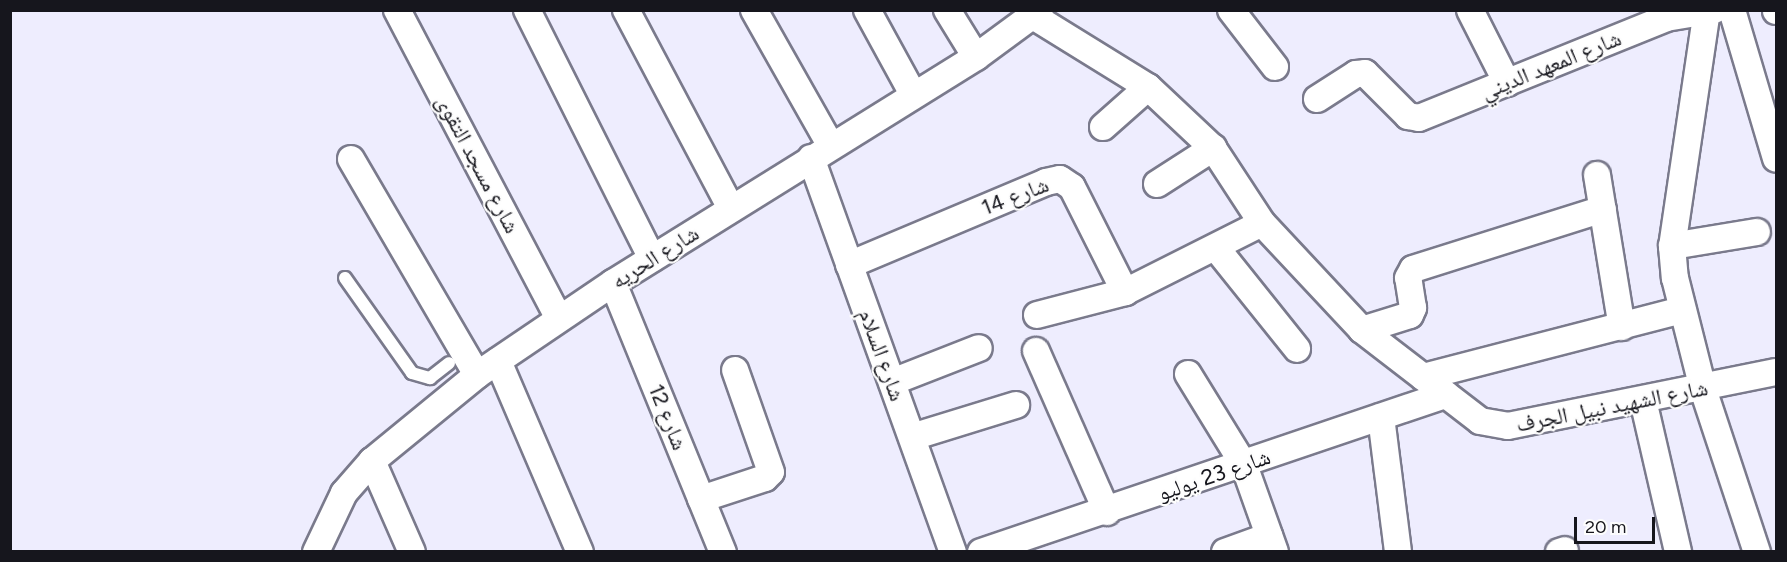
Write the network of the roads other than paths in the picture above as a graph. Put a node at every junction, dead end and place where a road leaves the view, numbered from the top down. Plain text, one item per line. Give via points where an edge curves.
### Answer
1 (397, 10) edge
2 (527, 10) edge
3 (626, 10) edge
4 (754, 10) edge
5 (867, 10) edge
6 (947, 10) edge
7 (1231, 10) edge
8 (1470, 10) edge
9 (1732, 10) edge
10 (1692, 12) edge
11 (1036, 13) edge
12 (976, 57) junction
13 (1275, 67) dead end
14 (1507, 83) junction
15 (1148, 87) junction
16 (913, 94) junction
17 (1317, 99) dead end
18 (1103, 127) dead end
19 (1213, 148) junction
20 (821, 152) junction
21 (351, 159) dead end
22 (1776, 159) edge
23 (1597, 175) dead end
24 (1156, 184) dead end
25 (731, 208) junction
26 (1603, 209) junction
27 (1262, 223) junction
28 (1757, 232) dead end
29 (1672, 246) junction
30 (1217, 249) junction
31 (652, 258) junction
32 (849, 265) junction
33 (345, 278) dead end
34 (613, 283) junction
35 (1125, 292) junction
36 (1682, 310) junction
37 (1038, 315) dead end
38 (559, 318) junction
39 (1622, 327) junction
40 (1362, 330) junction
41 (979, 348) dead end
42 (1297, 349) dead end
43 (1036, 351) dead end
44 (498, 361) junction
45 (449, 363) dead end
46 (735, 370) dead end
47 (1776, 372) edge
48 (1188, 374) dead end
49 (436, 375) junction
50 (477, 375) junction
51 (1423, 377) junction
52 (892, 382) junction
53 (1703, 389) junction
54 (1446, 395) junction
55 (450, 398) junction
56 (1643, 400) junction
57 (1016, 405) dead end
58 (1381, 417) junction
59 (912, 437) junction
60 (372, 461) junction
61 (1244, 465) junction
62 (701, 499) junction
63 (1107, 512) junction
64 (1053, 541) edge
65 (1272, 544) edge
66 (316, 552) edge
67 (412, 552) edge
68 (580, 552) edge
69 (723, 552) edge
70 (953, 552) edge
71 (981, 552) edge
72 (1225, 552) edge
73 (1398, 552) edge
74 (1678, 552) edge
75 (1756, 552) edge

1 - 38 street, شارع مسجد التقوى
2 - 31 street
3 - 25 street
4 - 20 street, شارع السلام
5 - 16 street
6 - 12 street
7 - 13 street
8 - 14 street
9 - 22 street
10 - 14 street, شارع المعهد الديني via 1659,20
10 - 29 street
11 - 12 street, شارع الحريه
11 - 15 street, شارع الشهيد نبيل الجرف
12 - 16 street, شارع الحريه
14 - 17 street, شارع المعهد الديني via 1424,116 1408,116 1365,73 1356,74
15 - 18 street
15 - 19 street, شارع الشهيد نبيل الجرف
16 - 20 street, شارع الحريه
19 - 24 street
19 - 27 street, شارع الشهيد نبيل الجرف
20 - 25 street, شارع الحريه
20 - 32 street, شارع السلام
21 - 50 street
23 - 26 street
25 - 31 street, شارع الحريه
26 - 39 street
26 - 40 street via 1417,267 1408,278 1413,308 1410,315
27 - 30 street
27 - 40 street, شارع الشهيد نبيل الجرف
28 - 29 street
29 - 36 street
30 - 35 street
30 - 42 street
31 - 34 street, شارع الحريه
32 - 35 street, شارع 14 via 1060,179 1072,188
32 - 52 street, شارع السلام
33 - 49 lane via 412,373 423,379
34 - 38 street, شارع الحريه
34 - 62 street, شارع 12
35 - 37 street
36 - 39 street
36 - 53 street
38 - 44 street, شارع الحريه
39 - 51 street
40 - 51 street, شارع الشهيد نبيل الجرف
41 - 52 street
43 - 63 street
44 - 50 street, شارع الحريه
44 - 68 street
45 - 49 lane
46 - 62 street via 771,471 765,478
47 - 53 street, شارع الشهيد نبيل الجرف
48 - 61 street
49 - 55 lane
50 - 55 street, شارع الحريه
51 - 54 street, شارع الشهيد نبيل الجرف
52 - 59 street, شارع السلام
53 - 56 street, شارع الشهيد نبيل الجرف
53 - 75 street
54 - 56 street, شارع الشهيد نبيل الجرف via 1480,421 1508,426
54 - 58 street, شارع 23 يوليو
55 - 60 street, شارع الحريه
56 - 74 street
57 - 59 street
58 - 61 street, شارع 23 يوليو
58 - 73 street
59 - 70 street, شارع السلام
60 - 66 street, شارع الحريه via 344,493
60 - 67 street
61 - 63 street, شارع 23 يوليو
61 - 65 street
62 - 69 street, شارع 12
63 - 64 street, شارع 23 يوليو
64 - 71 street, شارع 23 يوليو
65 - 72 street

